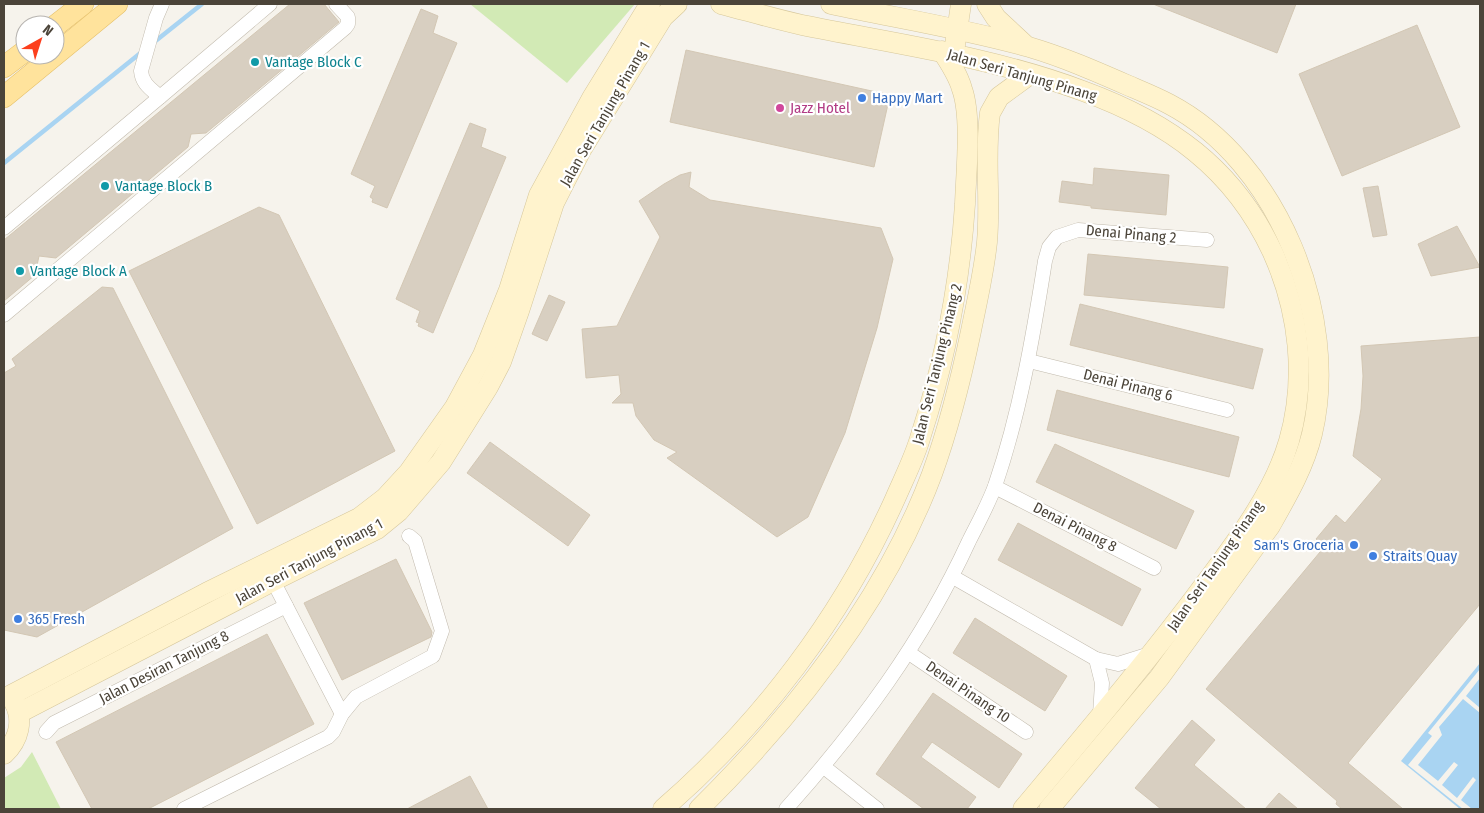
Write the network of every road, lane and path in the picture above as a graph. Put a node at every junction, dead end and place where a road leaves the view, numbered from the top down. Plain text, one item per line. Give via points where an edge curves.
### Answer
1 (83, 4) edge
2 (117, 4) edge
3 (162, 4) edge
4 (270, 4) edge
5 (336, 4) edge
6 (650, 4) edge
7 (677, 4) edge
8 (721, 4) edge
9 (832, 4) edge
10 (961, 4) edge
11 (987, 4) edge
12 (65, 18) edge
13 (957, 31) junction
14 (1028, 47) junction
15 (948, 53) junction
16 (15, 58) edge
17 (4, 67) edge
18 (1029, 75) junction
19 (4, 97) edge
20 (160, 97) junction
21 (4, 228) edge
22 (1207, 240) dead end
23 (517, 292) junction
24 (4, 315) edge
25 (1029, 361) junction
26 (1227, 410) dead end
27 (995, 487) junction
28 (409, 536) dead end
29 (1154, 568) dead end
30 (269, 573) junction
31 (953, 577) junction
32 (286, 606) junction
33 (909, 653) junction
34 (1153, 653) junction
35 (1096, 659) junction
36 (11, 699) edge
37 (342, 714) junction
38 (1099, 718) junction
39 (46, 732) dead end
40 (1026, 732) dead end
41 (4, 754) edge
42 (824, 767) junction
43 (1058, 806) edge
44 (184, 809) edge
45 (664, 809) edge
46 (699, 809) edge
47 (786, 809) edge
48 (877, 809) edge
49 (1023, 809) edge

1 - 12 main road
2 - 19 main road
3 - 20 street via 141,71 145,85
4 - 20 street
5 - 24 street via 348,18 345,28
6 - 23 street, Jalan Seri Tanjung Pinang 1 via 555,162 539,195
7 - 23 street, Jalan Seri Tanjung Pinang 1 via 663,17 573,165
8 - 15 street, Jalan Seri Tanjung Pinang via 799,24
9 - 13 street, Jalan Seri Tanjung Pinang
10 - 13 street
11 - 14 street via 996,18
13 - 14 street, Jalan Seri Tanjung Pinang
13 - 15 street
14 - 43 street, Jalan Seri Tanjung Pinang via 1083,66 1170,104 1215,137 1262,192 1284,227 1300,262 1310,298 1317,347 1318,389 1312,433 1286,499 1170,664
15 - 18 street, Jalan Seri Tanjung Pinang
15 - 45 street, Jalan Seri Tanjung Pinang 2 via 964,96 965,197 959,274 921,436 874,542 800,661 731,743
16 - 17 main road
18 - 34 street, Jalan Seri Tanjung Pinang via 1084,91 1146,118 1197,151 1247,206 1265,237 1285,281 1295,325 1298,399 1289,442 1281,462 1246,525
18 - 46 street, Jalan Seri Tanjung Pinang 2 via 999,97 990,113 987,241 980,286 962,377 932,476 912,520 838,648 773,733
20 - 21 street
22 - 25 street, Denai Pinang 2 via 1078,230 1057,237 1049,246 1045,261
23 - 30 street, Jalan Seri Tanjung Pinang 1 via 455,407 409,472 371,511
25 - 26 street, Denai Pinang 6
25 - 27 street
27 - 29 street, Denai Pinang 8
27 - 31 street
28 - 37 street via 415,541 442,632 436,652 356,697
30 - 32 street
30 - 36 street, Jalan Seri Tanjung Pinang 1 via 206,593
31 - 33 street
31 - 35 street
32 - 37 street
32 - 39 street, Jalan Desiran Tanjung 8 via 54,723
33 - 40 street, Denai Pinang 10
33 - 42 street
34 - 35 street via 1118,664
34 - 38 street, Jalan Seri Tanjung Pinang
35 - 38 street via 1102,683
36 - 41 street via 20,726
37 - 44 street via 334,732 328,737
38 - 49 street, Jalan Seri Tanjung Pinang
42 - 47 street
42 - 48 street

